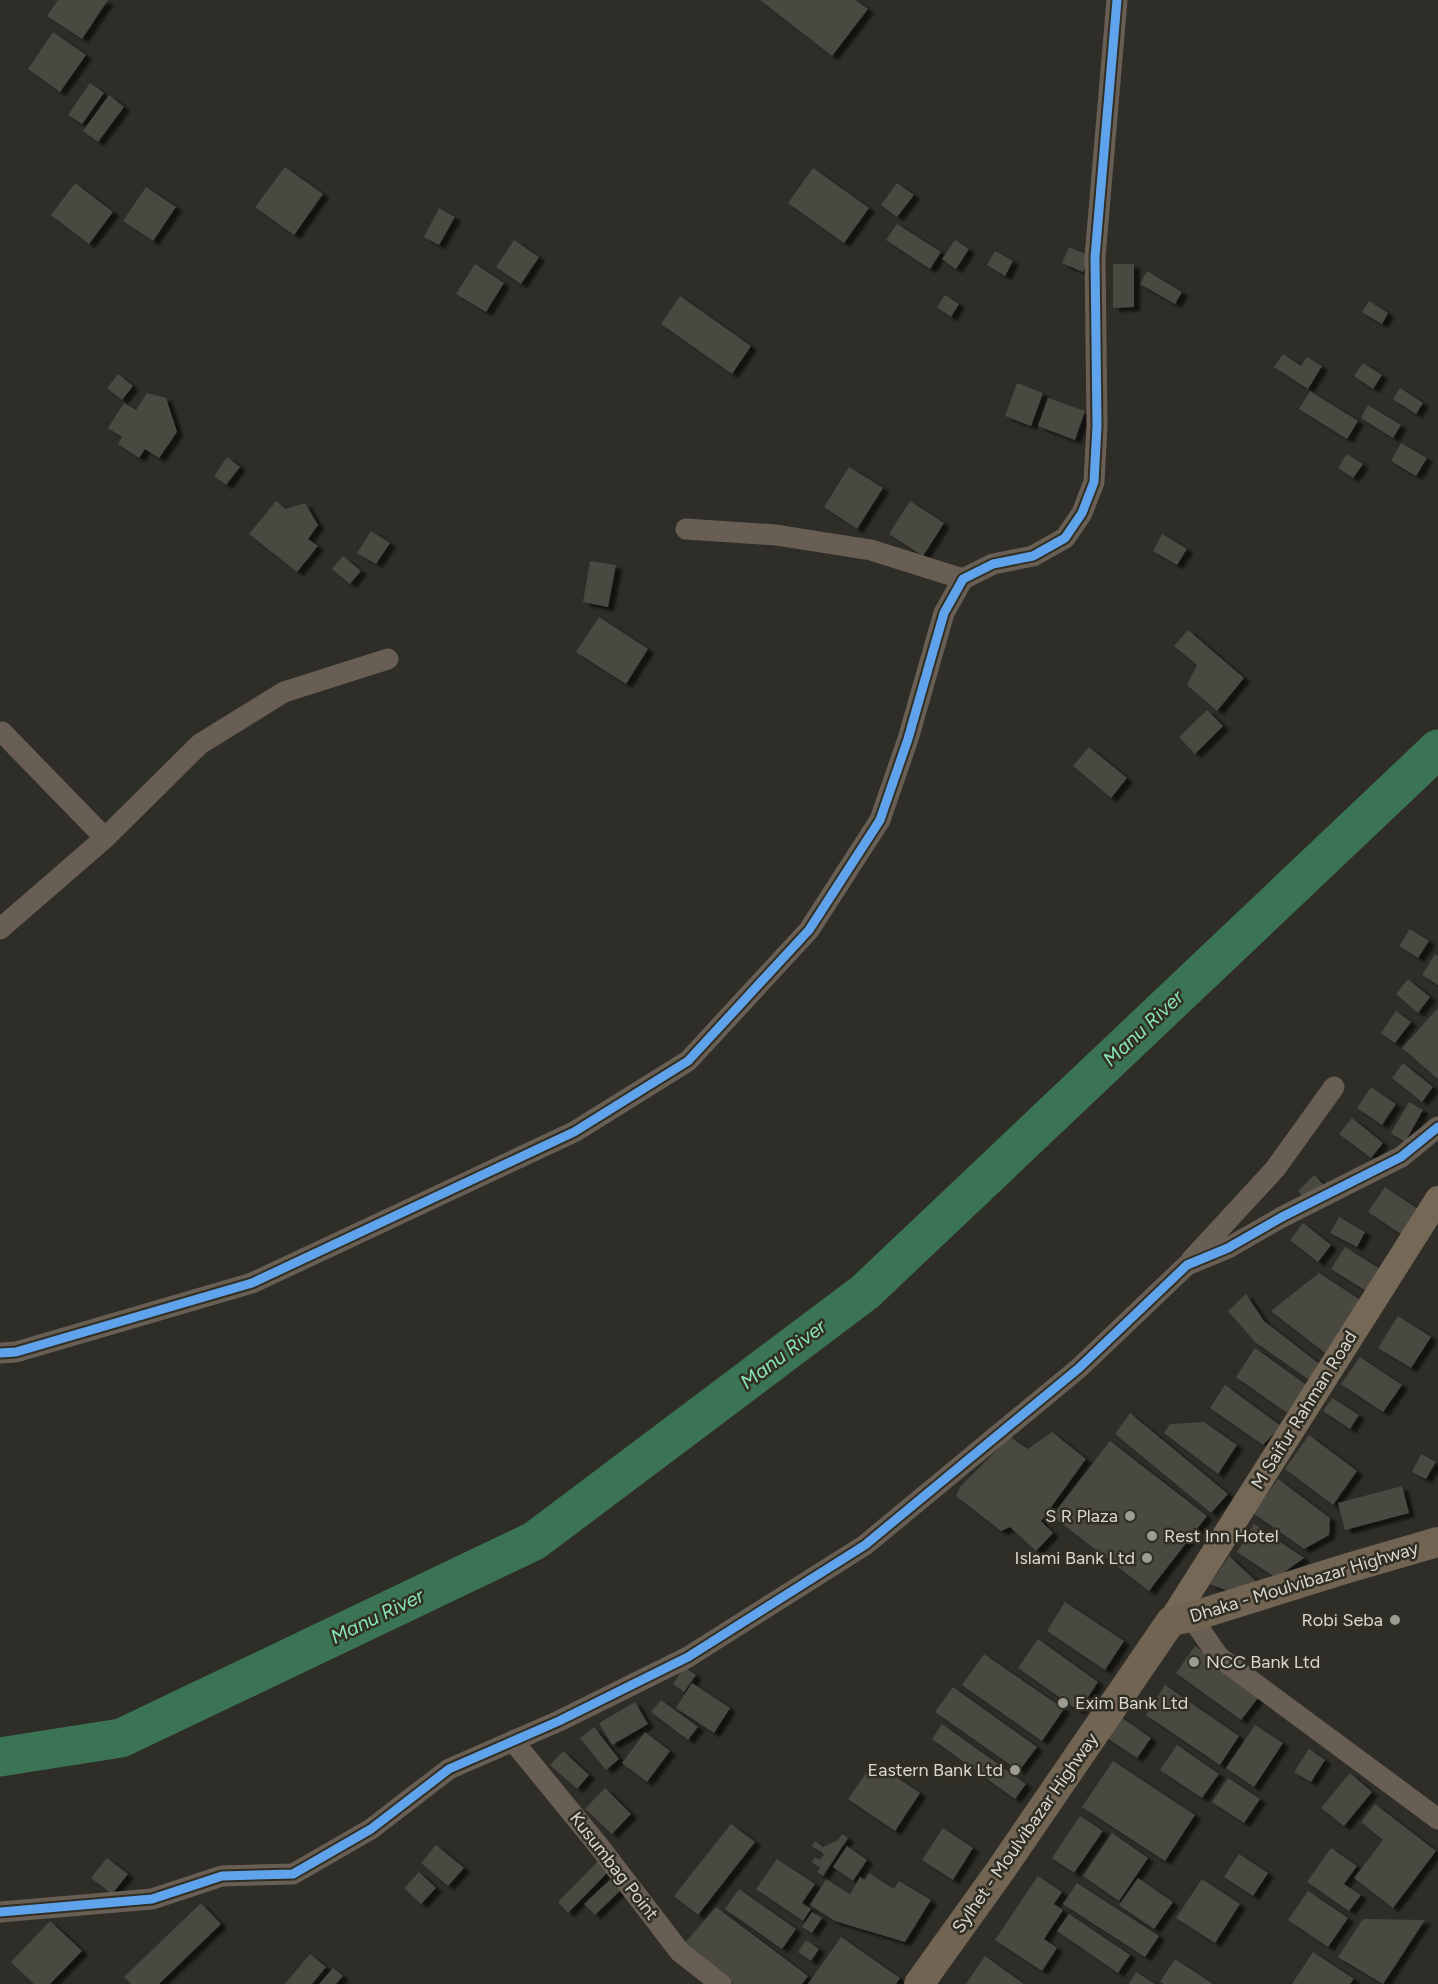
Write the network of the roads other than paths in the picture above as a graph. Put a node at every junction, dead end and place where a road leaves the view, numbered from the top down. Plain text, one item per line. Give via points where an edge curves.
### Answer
1 (1117, 0) edge
2 (686, 529) dead end
3 (963, 579) junction
4 (388, 659) dead end
5 (2, 732) dead end
6 (105, 838) junction
7 (0, 929) edge
8 (1334, 1087) dead end
9 (1438, 1127) edge
10 (1438, 1199) edge
11 (1187, 1265) junction
12 (0, 1353) edge
13 (1438, 1542) edge
14 (1181, 1619) junction
15 (513, 1741) junction
16 (1438, 1819) edge
17 (0, 1912) edge
18 (721, 1984) edge
19 (919, 1984) edge

1 - 3 street via 1095,257 1094,482 1082,513 1065,538 1033,556 993,564
2 - 3 street via 776,535 871,550
3 - 12 street via 944,613 880,820 809,930 688,1061 574,1132 252,1283 16,1352
4 - 6 street via 284,692 200,744
5 - 6 street
6 - 7 street
8 - 11 street via 1275,1169
9 - 11 street via 1401,1157 1228,1248
10 - 14 main road, M Saifur Rahman Road
11 - 15 street via 1079,1368 866,1545 688,1657
13 - 14 highway, Dhaka - Moulvibazar Highway
14 - 16 street via 1219,1657
14 - 19 highway, Sylhet - Moulvibazar Highway
15 - 17 street via 449,1769 371,1829 293,1874 222,1876 152,1899
15 - 18 street, Kusumbag Point via 680,1952

